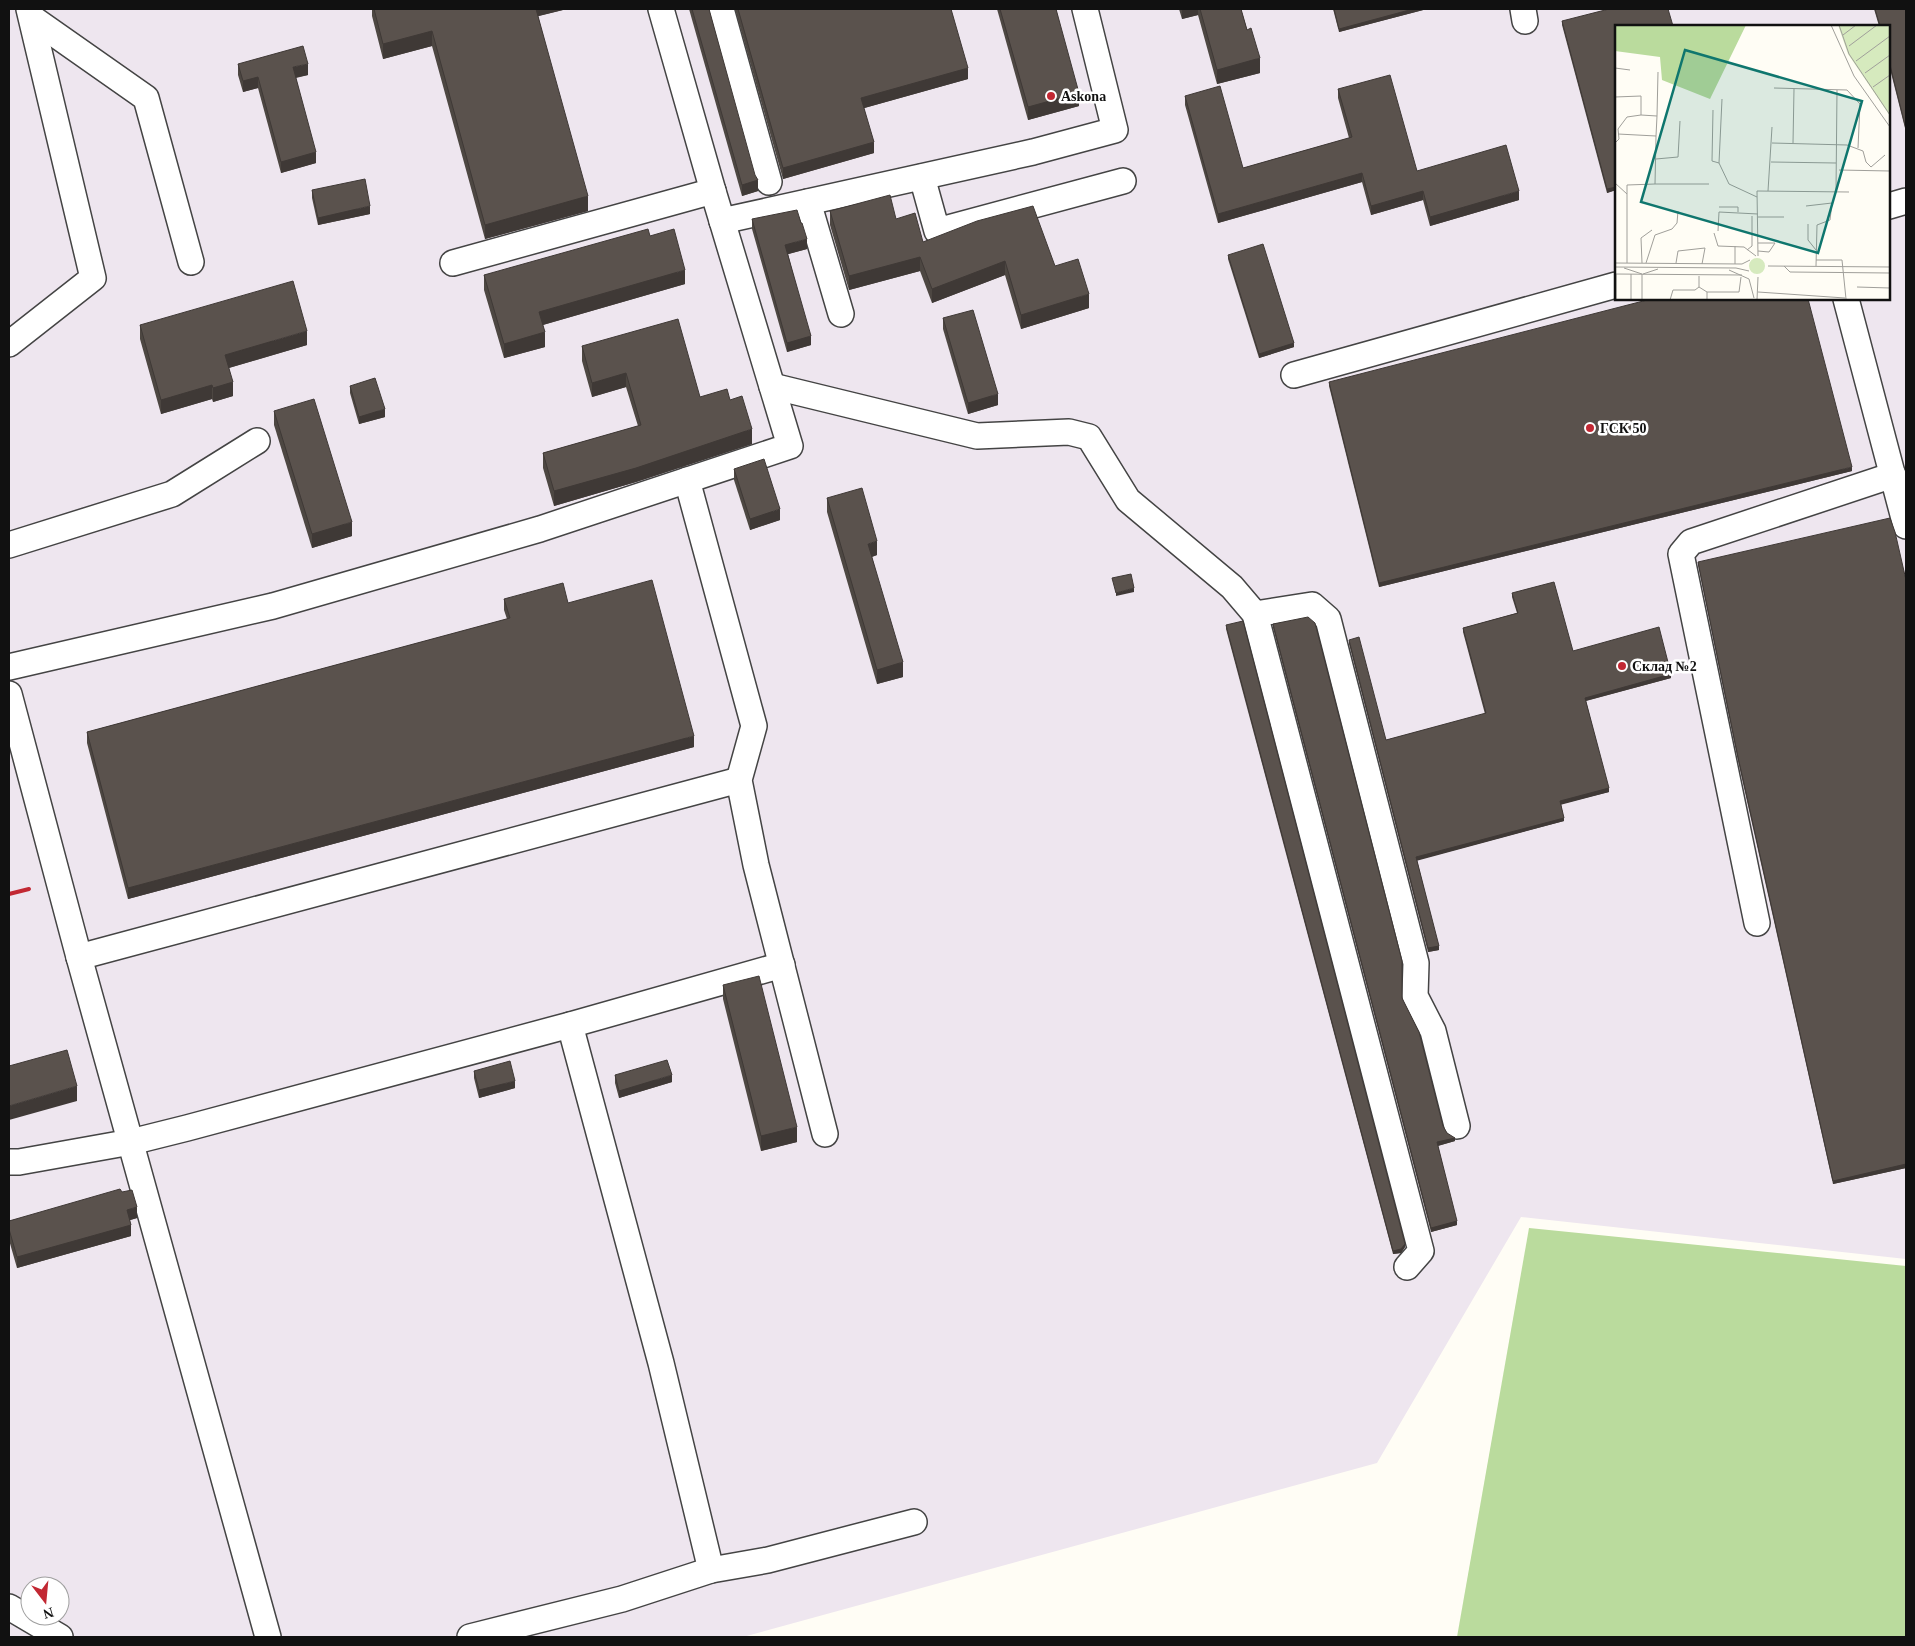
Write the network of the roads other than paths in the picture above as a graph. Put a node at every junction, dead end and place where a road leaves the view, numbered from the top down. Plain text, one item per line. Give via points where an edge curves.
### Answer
1 (661, 9) edge
2 (722, 9) edge
3 (1085, 9) edge
4 (30, 14) edge
5 (922, 177) junction
6 (1123, 181) dead end
7 (769, 182) dead end
8 (713, 191) junction
9 (1906, 201) edge
10 (808, 202) junction
11 (1890, 206) edge
12 (722, 221) junction
13 (191, 262) dead end
14 (453, 262) dead end
15 (1615, 285) edge
16 (1846, 300) edge
17 (842, 314) dead end
18 (9, 344) edge
19 (1294, 375) dead end
20 (772, 386) junction
21 (257, 441) dead end
22 (1893, 475) junction
23 (687, 480) junction
24 (1906, 526) edge
25 (9, 545) edge
26 (1255, 614) junction
27 (9, 667) edge
28 (9, 694) edge
29 (739, 780) junction
30 (1757, 923) dead end
31 (79, 957) junction
32 (782, 966) junction
33 (570, 1025) junction
34 (1457, 1126) dead end
35 (826, 1134) dead end
36 (131, 1142) junction
37 (9, 1162) edge
38 (1407, 1267) dead end
39 (914, 1522) dead end
40 (711, 1570) junction
41 (9, 1607) edge
42 (60, 1637) edge
43 (268, 1637) edge
44 (470, 1637) edge

1 - 8 street
2 - 7 street
3 - 5 street via 1115,130
4 - 13 street via 146,98
4 - 18 street via 93,278
5 - 6 street via 937,231
5 - 10 street
8 - 12 street
8 - 14 street
9 - 11 street
10 - 12 street
10 - 17 street
12 - 20 street
15 - 19 street
16 - 22 street
20 - 23 street via 790,446
20 - 26 street via 977,436 1069,432 1089,437 1128,500 1232,587
21 - 25 street via 172,494
22 - 24 street
22 - 30 street via 1691,542 1681,554
23 - 27 street via 540,529 273,606
23 - 29 street via 754,726
26 - 34 street via 1312,605 1328,619 1416,963 1415,996 1433,1031
26 - 38 street via 1421,1251
28 - 31 street
29 - 31 street
29 - 32 street via 756,865
31 - 36 street
32 - 33 street
32 - 35 street
33 - 36 street
33 - 40 street via 661,1362
36 - 37 street
36 - 43 street
39 - 40 street via 768,1560
40 - 44 street via 622,1599
41 - 42 street

